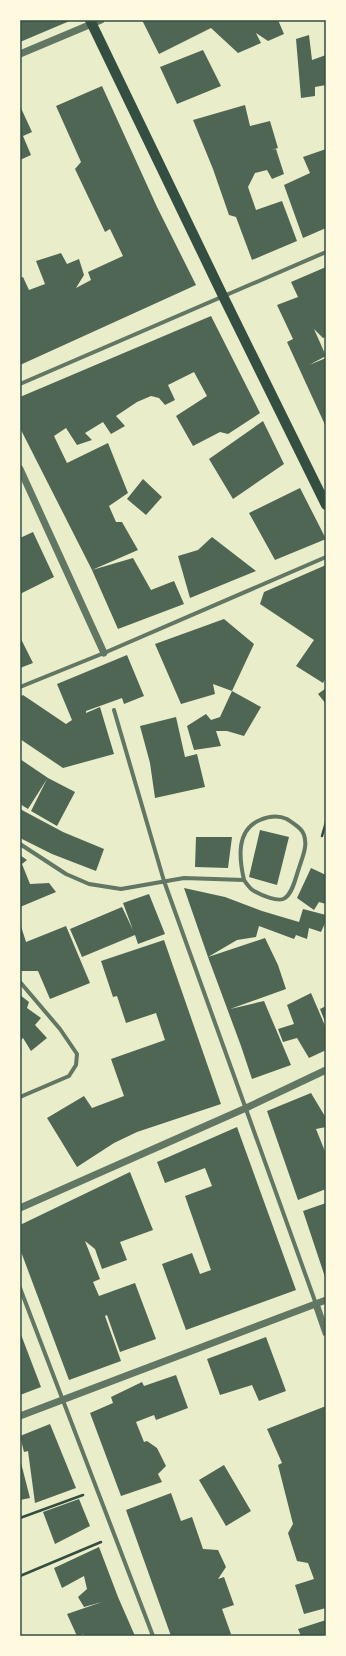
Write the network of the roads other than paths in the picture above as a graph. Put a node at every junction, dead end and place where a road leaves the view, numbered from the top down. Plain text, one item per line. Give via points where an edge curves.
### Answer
1 (95, 21) edge
2 (20, 54) edge
3 (326, 252) edge
4 (223, 296) junction
5 (20, 384) edge
6 (20, 470) edge
7 (326, 505) edge
8 (326, 556) edge
9 (104, 653) junction
10 (20, 687) edge
11 (114, 710) dead end
12 (20, 844) edge
13 (164, 880) junction
14 (244, 880) junction
15 (20, 982) edge
16 (326, 1070) edge
17 (20, 1097) edge
18 (246, 1108) junction
19 (20, 1208) edge
20 (20, 1288) edge
21 (326, 1300) edge
22 (316, 1304) junction
23 (326, 1333) edge
24 (63, 1400) junction
25 (20, 1416) edge
26 (153, 1636) edge

1 - 2 street
1 - 4 main road
3 - 4 street
4 - 5 street
4 - 7 main road
6 - 9 street
8 - 9 street
9 - 10 street
11 - 13 street
12 - 13 street via 66,874 89,884 121,889
13 - 14 street via 200,877
13 - 18 street
14 - 14 street via 254,891 278,901 285,899 290,893 305,845 304,835 299,827 286,819 270,816 251,824 244,831 242,846 240,863
15 - 17 street via 60,1029 77,1054 76,1065 69,1076
16 - 18 street
18 - 19 street
18 - 22 street
20 - 24 street
21 - 22 street
22 - 23 street
22 - 24 street
24 - 25 street
24 - 26 street

